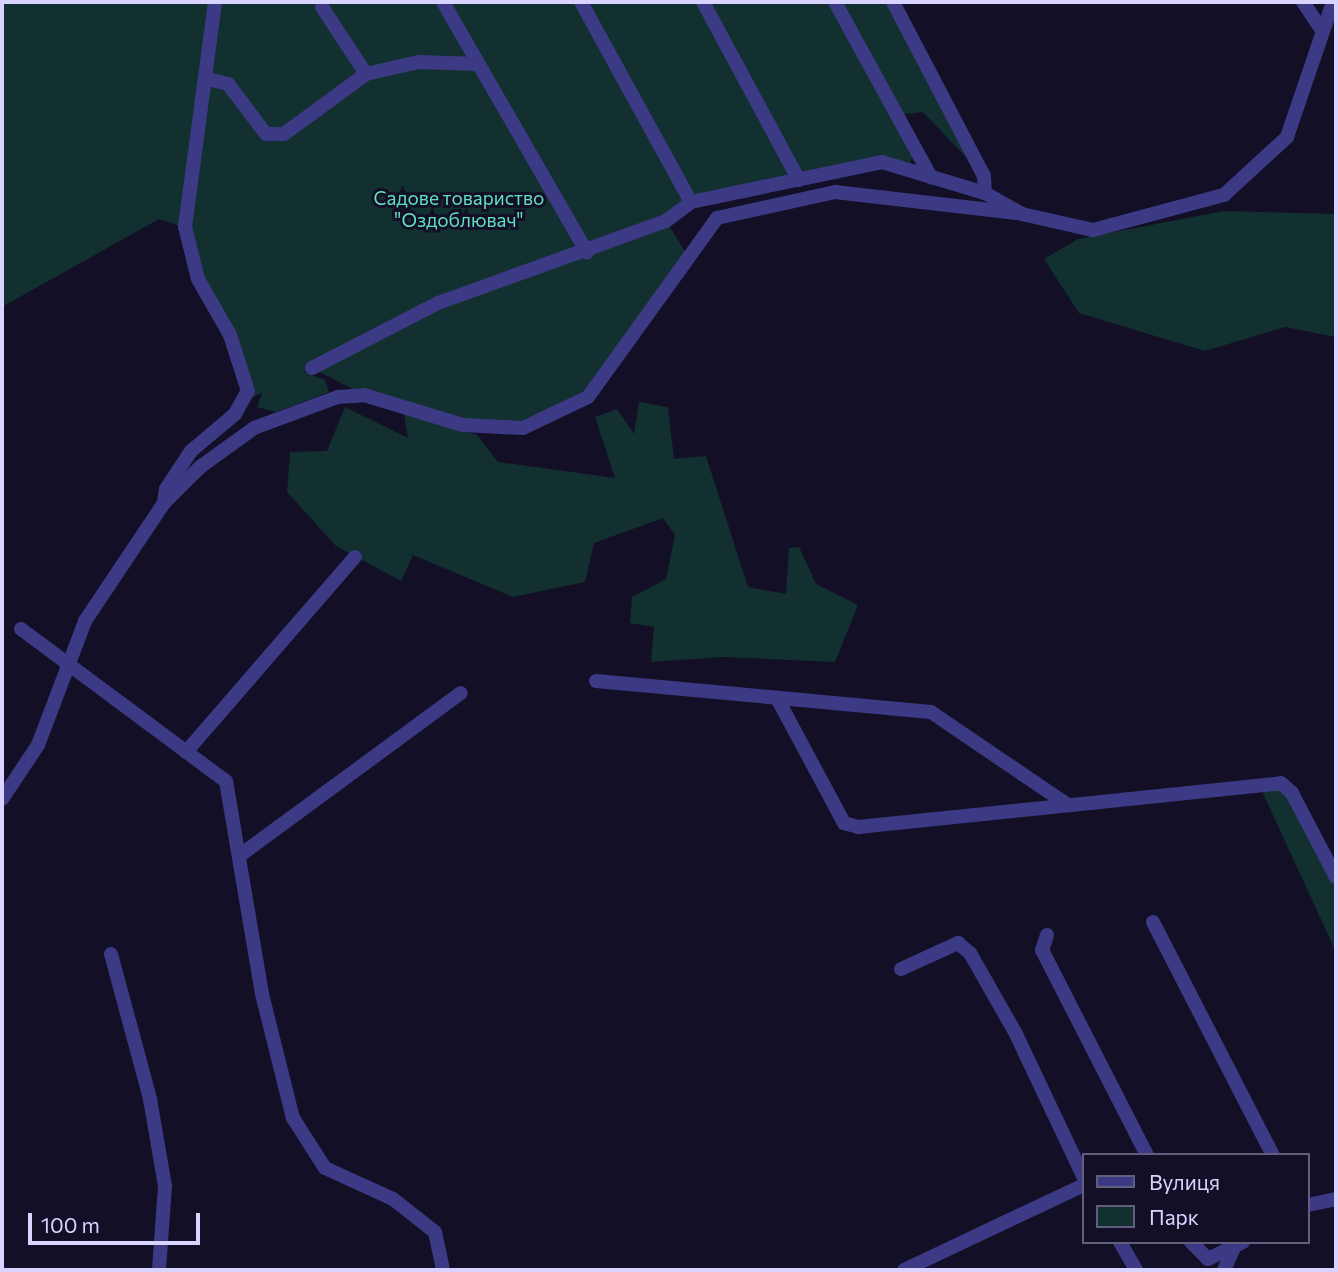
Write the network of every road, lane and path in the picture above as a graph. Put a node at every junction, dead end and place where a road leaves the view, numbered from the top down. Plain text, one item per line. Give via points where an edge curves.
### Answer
1 (215, 2) edge
2 (443, 2) edge
3 (581, 2) edge
4 (703, 2) edge
5 (835, 2) edge
6 (893, 2) edge
7 (1303, 2) edge
8 (1333, 2) edge
9 (323, 7) dead end
10 (1321, 29) junction
11 (476, 64) junction
12 (366, 74) junction
13 (208, 79) junction
14 (932, 177) junction
15 (799, 180) junction
16 (985, 193) junction
17 (691, 202) junction
18 (1022, 214) junction
19 (587, 252) junction
20 (312, 368) dead end
21 (164, 503) junction
22 (355, 557) dead end
23 (21, 629) dead end
24 (68, 665) junction
25 (596, 681) dead end
26 (461, 693) dead end
27 (777, 698) junction
28 (186, 752) junction
29 (2, 799) edge
30 (1068, 805) junction
31 (239, 856) junction
32 (1336, 877) edge
33 (1153, 922) dead end
34 (1047, 935) dead end
35 (111, 954) dead end
36 (901, 969) dead end
37 (1145, 1153) edge
38 (1272, 1153) edge
39 (1082, 1174) edge
40 (1082, 1186) edge
41 (1336, 1199) edge
42 (1310, 1205) edge
43 (1121, 1244) edge
44 (1193, 1244) edge
45 (1238, 1245) edge
46 (159, 1270) edge
47 (443, 1270) edge
48 (904, 1270) edge
49 (1136, 1270) edge
50 (1224, 1270) edge

1 - 13 street
2 - 11 street
3 - 17 street
4 - 15 street
5 - 14 street
6 - 16 street via 984,176
7 - 10 street
8 - 10 street
9 - 12 street
10 - 18 street via 1287,137 1224,195 1093,230
11 - 12 street via 419,62
11 - 19 street
12 - 13 street via 285,134 265,134 228,84
13 - 21 street via 185,228 198,279 230,335 248,391 235,414 191,452 166,489
14 - 15 street via 882,162
14 - 16 street
15 - 17 street
16 - 18 street
17 - 19 street via 666,221
18 - 21 street via 835,192 717,218 588,397 523,428 463,425 364,396 314,403 239,437
19 - 20 street via 438,303
21 - 24 street via 85,621
22 - 28 street
23 - 24 street
24 - 28 street
24 - 29 street via 38,745
25 - 27 street
26 - 31 street
27 - 30 street via 931,712
27 - 30 street via 844,823 858,827
28 - 31 street via 226,781
30 - 32 street via 1281,783 1292,793
31 - 47 street via 262,995 293,1118 325,1168 393,1199 435,1232
33 - 38 street
34 - 37 street via 1042,950
35 - 46 street via 148,1087 165,1186
36 - 39 street via 958,943 970,953 1016,1034
40 - 48 street
41 - 42 street
43 - 49 street
44 - 45 street via 1208,1258
45 - 50 street

